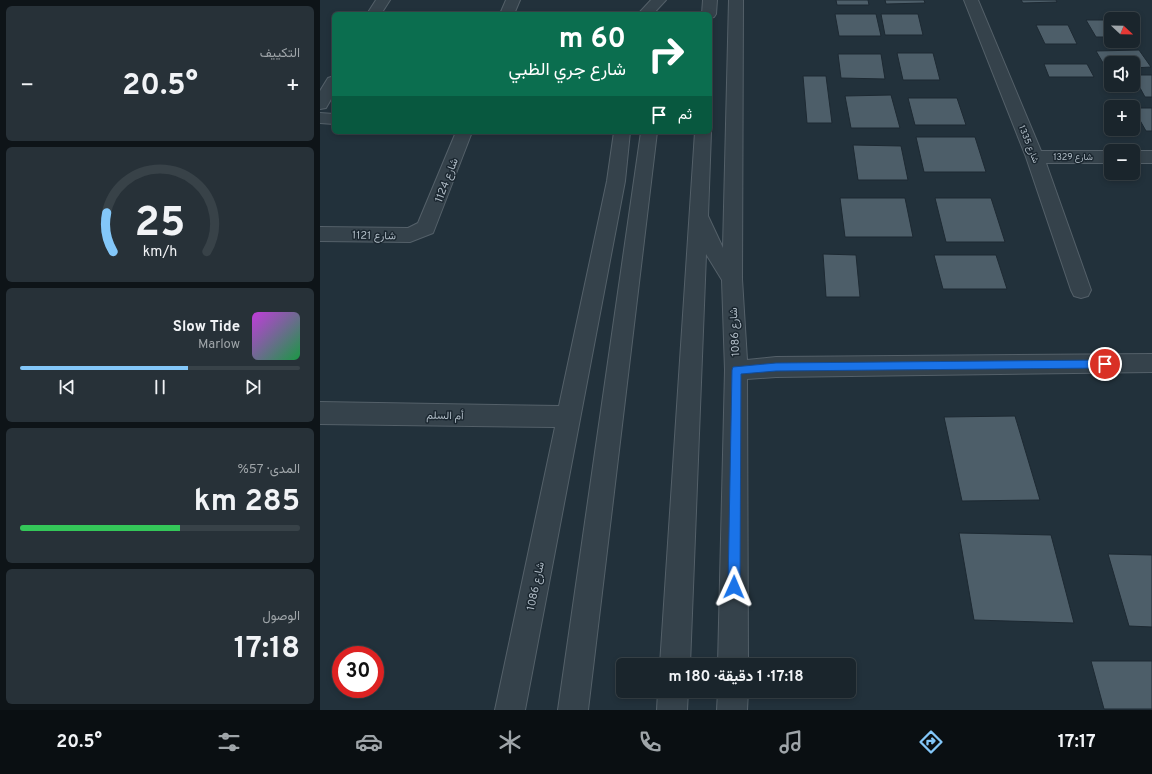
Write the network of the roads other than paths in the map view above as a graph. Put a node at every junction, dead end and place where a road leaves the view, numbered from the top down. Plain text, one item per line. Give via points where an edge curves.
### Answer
1 (383, 0) edge
2 (513, 0) edge
3 (659, 0) edge
4 (666, 0) edge
5 (710, 0) edge
6 (736, 0) edge
7 (971, 0) edge
8 (375, 12) edge
9 (508, 12) edge
10 (638, 12) edge
11 (664, 12) edge
12 (709, 12) edge
13 (332, 84) edge
14 (320, 104) edge
15 (320, 118) edge
16 (332, 119) edge
17 (463, 134) edge
18 (622, 134) edge
19 (649, 134) edge
20 (704, 134) edge
21 (1035, 157) junction
22 (1104, 157) edge
23 (1140, 157) edge
24 (1152, 157) edge
25 (700, 217) junction
26 (426, 228) joint
27 (320, 234) edge
28 (732, 279) junction
29 (1081, 290) dead end
30 (1152, 364) edge
31 (736, 370) junction
32 (320, 413) edge
33 (569, 417) junction
34 (675, 658) edge
35 (733, 658) edge
36 (673, 698) edge
37 (733, 698) edge
38 (516, 704) edge
39 (573, 710) edge
40 (672, 710) edge
41 (732, 710) edge

1 - 8 street
2 - 9 street
3 - 10 street
4 - 11 street
5 - 12 street
6 - 28 street, شارع 1086
7 - 21 street, شارع 1335
13 - 14 street
15 - 16 street
17 - 26 street, شارع 1124
18 - 33 street, شارع 1086 via 616,181
19 - 39 street
20 - 25 street
21 - 22 street, شارع 1329
21 - 29 street, شارع 1335
23 - 24 street
25 - 28 street via 714,250
25 - 34 street
26 - 27 street, شارع 1121 via 410,235
28 - 31 street, شارع 1086
30 - 31 street via 776,367
31 - 35 street, شارع 1086
32 - 33 street, أم السلم
33 - 38 street, شارع 1086
36 - 40 street
37 - 41 street

